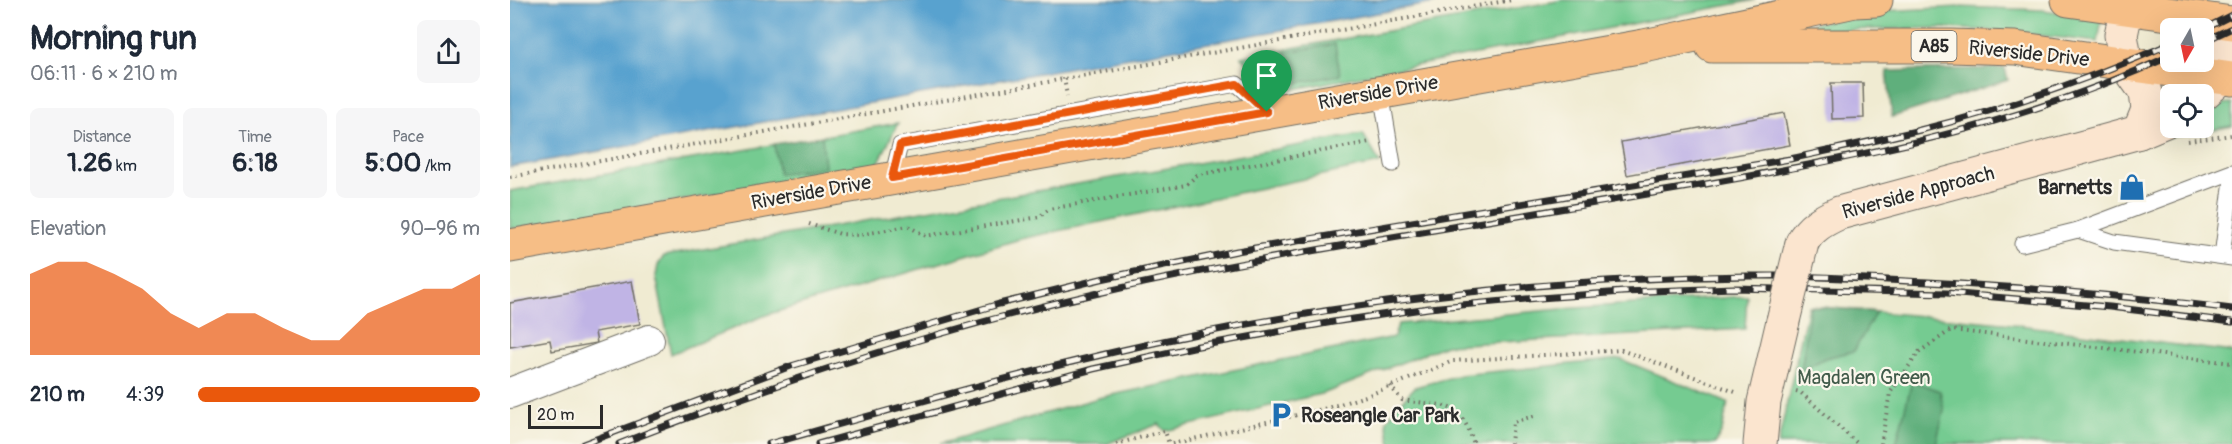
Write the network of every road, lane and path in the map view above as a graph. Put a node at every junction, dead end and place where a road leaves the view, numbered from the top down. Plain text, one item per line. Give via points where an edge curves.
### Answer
1 (1511, 0) edge
2 (1875, 0) edge
3 (2068, 0) edge
4 (2127, 7) junction
5 (2232, 23) edge
6 (1644, 46) junction
7 (2126, 64) junction
8 (2219, 84) edge
9 (1381, 92) junction
10 (1267, 112) junction
11 (2160, 123) edge
12 (2139, 132) junction
13 (1388, 138) junction
14 (1393, 164) dead end
15 (2232, 172) edge
16 (510, 177) edge
17 (892, 178) junction
18 (2232, 180) edge
19 (801, 225) dead end
20 (2078, 230) junction
21 (2022, 244) dead end
22 (510, 246) edge
23 (2227, 257) edge
24 (649, 340) dead end
25 (2232, 363) edge
26 (1390, 386) junction
27 (510, 393) edge
28 (1766, 395) junction
29 (1534, 416) dead end
30 (1116, 444) edge
31 (1171, 444) edge
32 (1474, 444) edge
33 (1511, 444) edge
34 (1760, 444) edge
35 (1858, 444) edge
36 (1881, 444) edge

1 - 16 path
2 - 6 main road, Riverside Drive / A85
3 - 4 main road
4 - 5 main road
4 - 7 street via 2121,35
5 - 8 street via 2226,67
6 - 7 main road, Riverside Drive / A85 via 2015,48
6 - 9 main road, Riverside Drive / A85
7 - 8 main road, Riverside Drive / A85
7 - 12 street via 2146,92 2148,110
9 - 10 main road, Riverside Drive / A85
9 - 13 lane
10 - 17 main road, Riverside Drive / A85
10 - 17 lane via 1237,84 900,145
11 - 12 street, Riverside Approach
12 - 28 street, Riverside Approach, bridge via 1823,220 1802,243
13 - 14 lane
13 - 19 path via 1197,174 1186,185 1049,209 1039,217 926,236 908,226 859,235
15 - 20 lane
17 - 22 main road, Riverside Drive / A85
18 - 23 lane
20 - 21 lane
20 - 23 lane via 2114,242
24 - 27 street
25 - 36 path via 1952,330 1919,352 1890,393
26 - 28 path via 1453,361 1621,350
26 - 31 path via 1300,416
26 - 32 path via 1402,400 1450,407 1467,422
28 - 34 street, Riverside Approach
28 - 35 path via 1800,392
29 - 33 path via 1513,423
30 - 31 path via 1165,431

